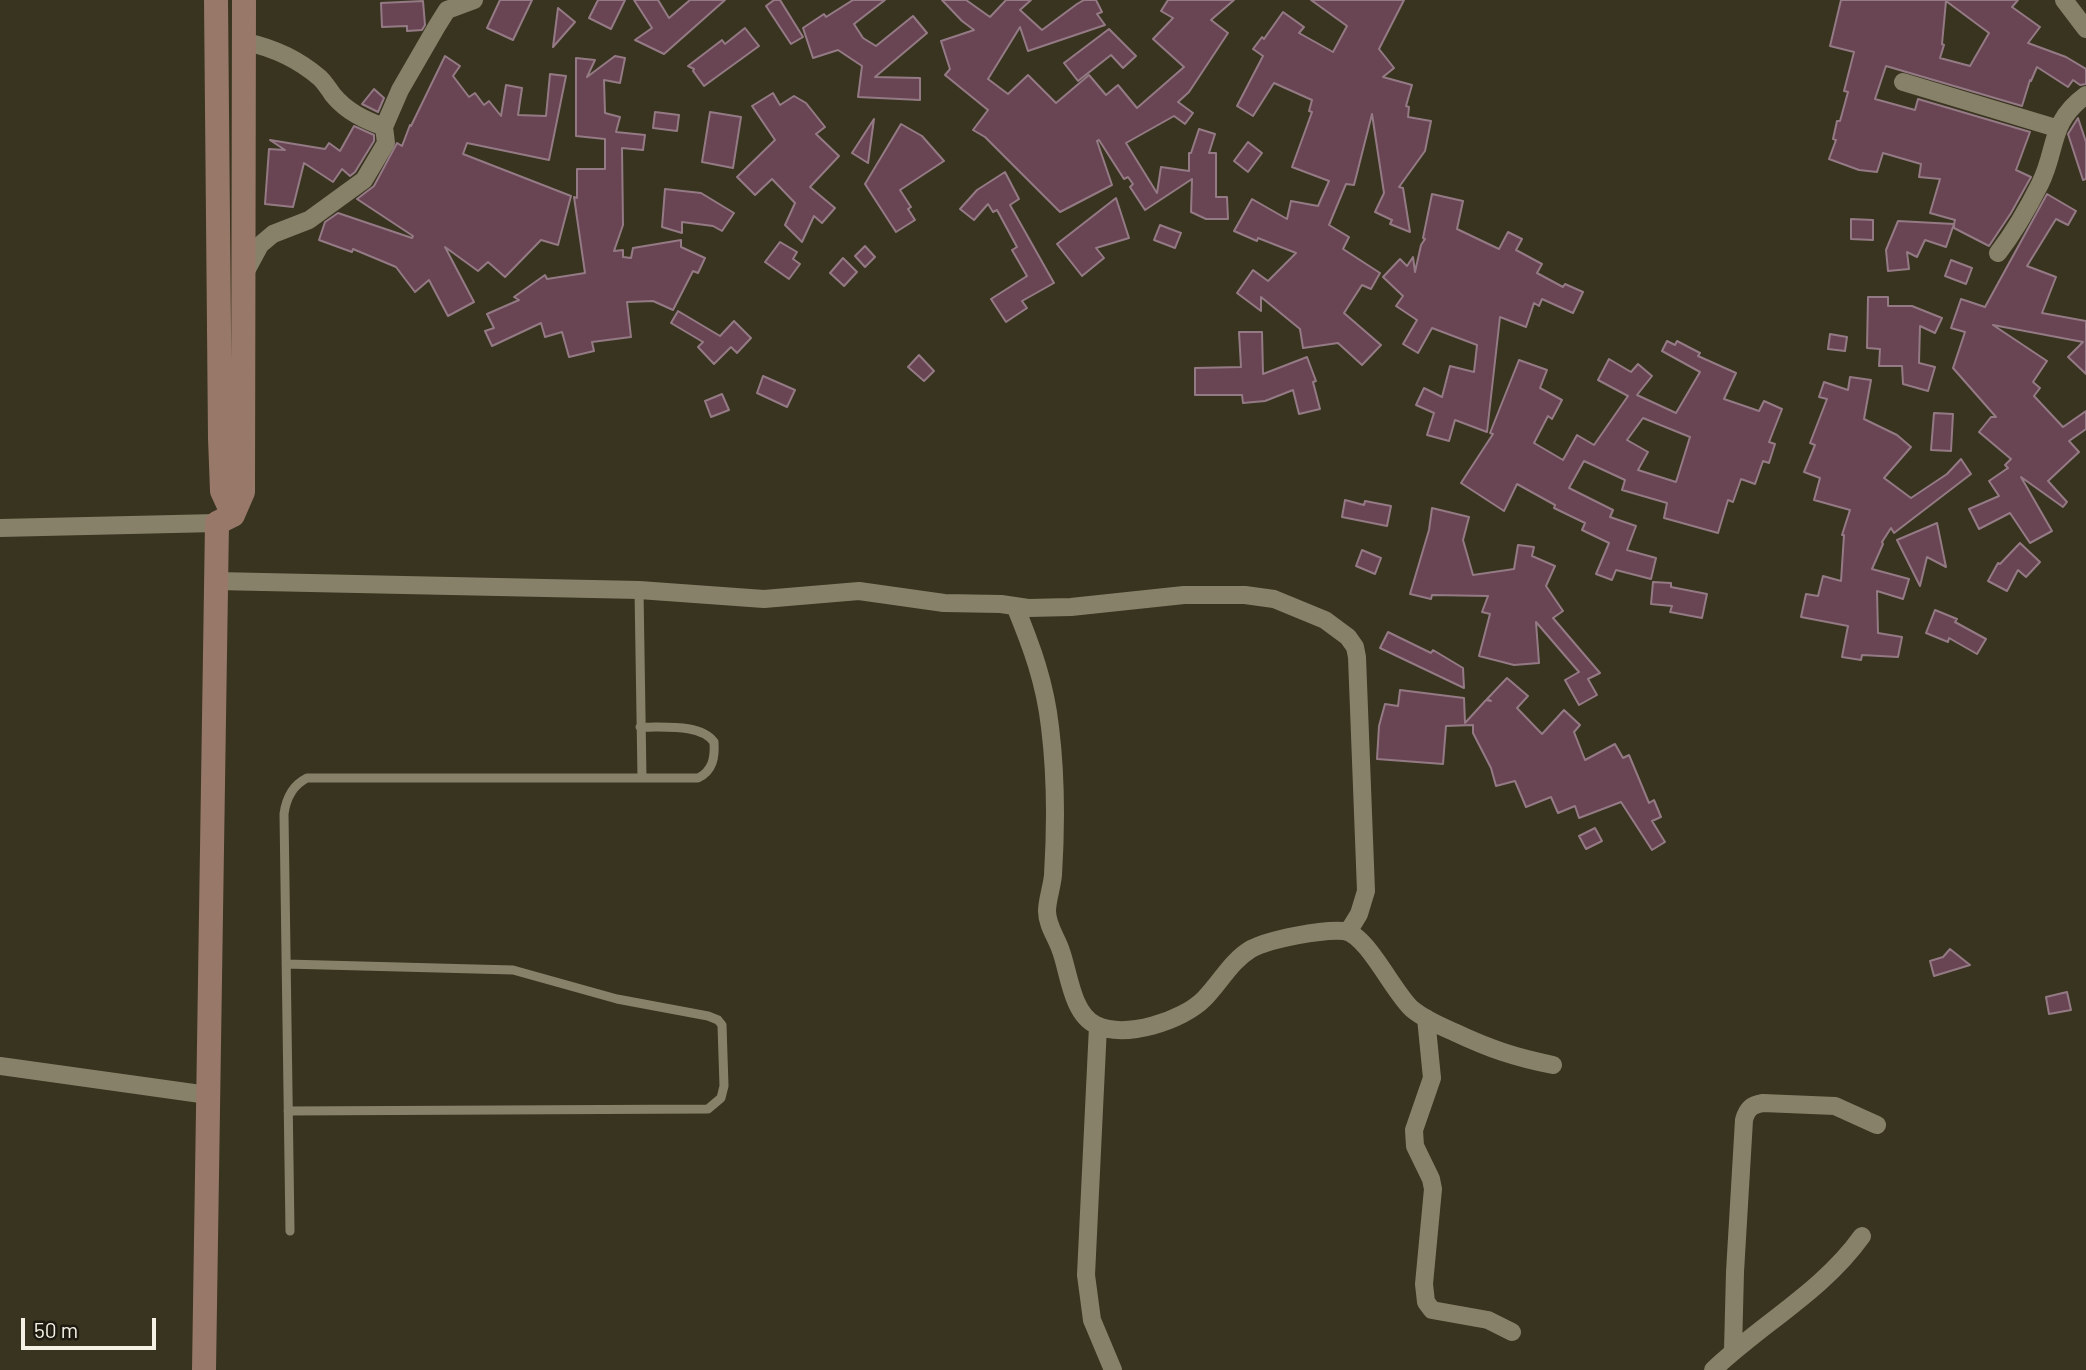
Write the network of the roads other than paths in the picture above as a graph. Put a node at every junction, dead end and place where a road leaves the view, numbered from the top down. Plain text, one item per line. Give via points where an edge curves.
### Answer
1 (216, 0) edge
2 (244, 0) edge
3 (474, 0) edge
4 (2064, 0) edge
5 (2086, 29) edge
6 (244, 38) junction
7 (1903, 82) dead end
8 (2086, 95) edge
9 (384, 127) junction
10 (2056, 128) junction
11 (1998, 253) dead end
12 (244, 279) junction
13 (225, 519) junction
14 (0, 528) edge
15 (216, 581) junction
16 (639, 590) junction
17 (1015, 606) junction
18 (640, 727) junction
19 (642, 778) junction
20 (1348, 932) junction
21 (286, 964) junction
22 (1426, 1018) junction
23 (1098, 1026) junction
24 (1553, 1065) dead end
25 (0, 1066) edge
26 (208, 1095) junction
27 (288, 1111) junction
28 (1877, 1125) dead end
29 (290, 1231) dead end
30 (1862, 1236) dead end
31 (1512, 1332) dead end
32 (1734, 1350) junction
33 (204, 1370) edge
34 (1113, 1370) edge
35 (1713, 1370) edge

1 - 13 street via 220,438
2 - 6 street
3 - 9 street via 447,10
4 - 5 street
6 - 9 street via 299,62 322,79 344,106
6 - 12 street
7 - 10 street
8 - 10 street
9 - 12 street via 386,143 364,180 309,220 273,234 249,262
10 - 11 street via 2041,182
12 - 13 street via 243,492
13 - 14 street
13 - 15 street
15 - 16 street
15 - 26 street
16 - 17 street via 764,599 859,591 944,603
16 - 18 lane
17 - 20 street via 1071,607 1206,594 1262,596 1310,612 1349,637 1357,657 1366,891
17 - 23 street via 1042,677 1051,729 1055,824 1048,920 1075,999 1083,1015
18 - 19 lane
18 - 19 lane via 694,730 711,738 715,750 709,770 698,778
19 - 21 lane via 301,781 290,793 284,814
20 - 22 street via 1361,940 1404,1000
20 - 23 street via 1297,935 1263,943 1239,958 1191,1009 1138,1030
21 - 27 lane
21 - 27 lane via 513,970 617,999 708,1016 722,1025 724,1086 720,1098 708,1109
22 - 24 street via 1494,1051
22 - 31 street via 1432,1078 1414,1130 1415,1146 1433,1189 1426,1302 1432,1310 1489,1320
23 - 34 street via 1086,1275 1092,1320
25 - 26 street
26 - 33 street
27 - 29 lane
28 - 32 street via 1835,1106 1763,1103 1746,1111
30 - 32 street via 1826,1278
32 - 35 street

